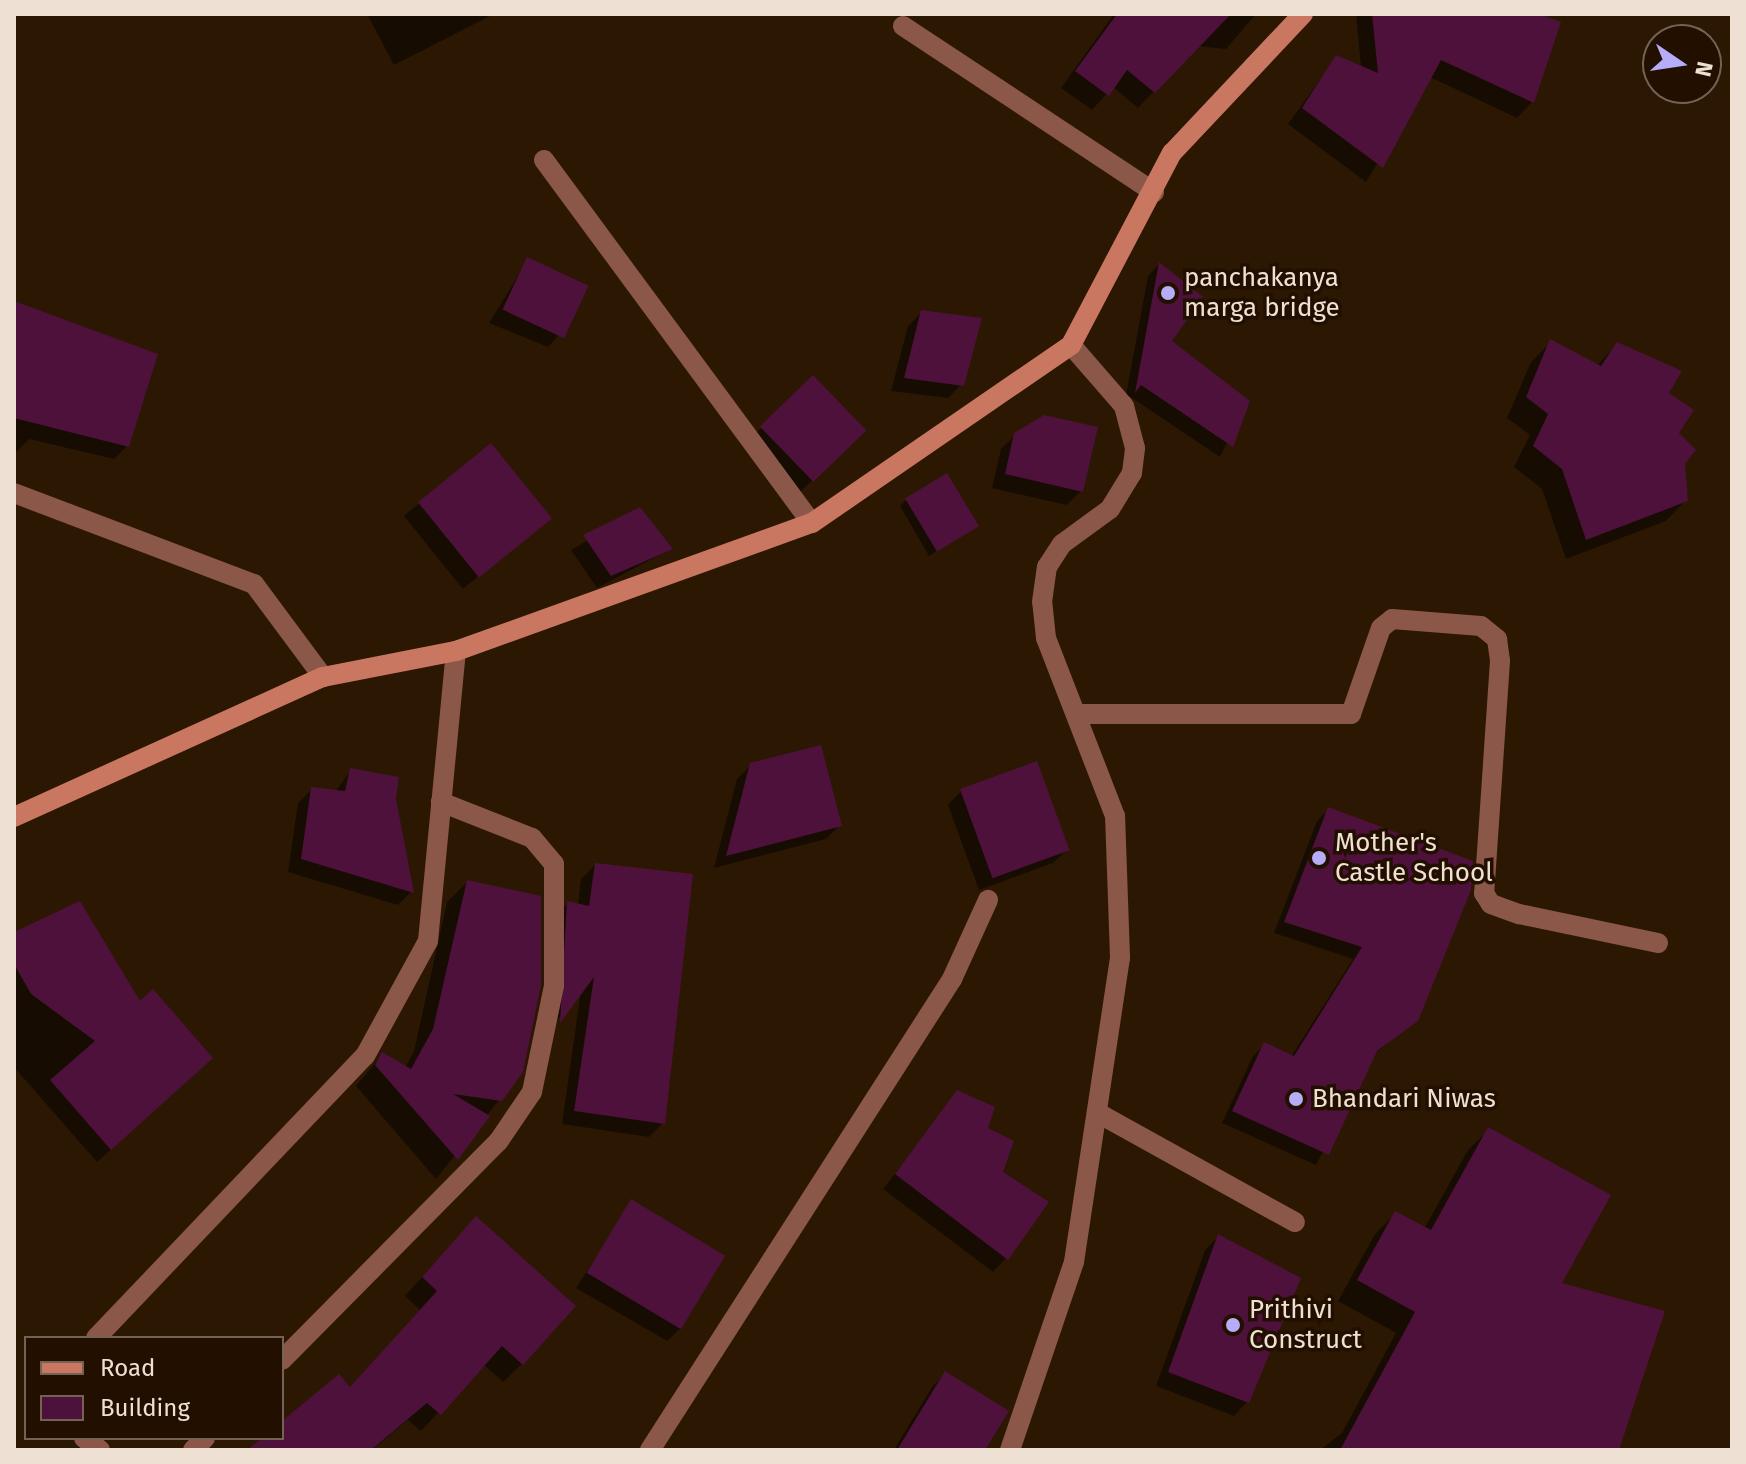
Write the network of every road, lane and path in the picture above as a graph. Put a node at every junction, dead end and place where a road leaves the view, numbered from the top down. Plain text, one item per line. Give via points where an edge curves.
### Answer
1 (1303, 14) edge
2 (903, 26) dead end
3 (544, 160) dead end
4 (1154, 192) junction
5 (1071, 345) junction
6 (14, 493) edge
7 (812, 523) junction
8 (456, 651) junction
9 (323, 677) junction
10 (1076, 714) junction
11 (441, 802) junction
12 (14, 817) edge
13 (988, 900) dead end
14 (1658, 943) dead end
15 (1098, 1113) junction
16 (1295, 1222) dead end
17 (98, 1336) edge
18 (284, 1358) edge
19 (650, 1450) edge
20 (1010, 1450) edge

1 - 4 street via 1172,153
2 - 4 street
3 - 7 street
4 - 5 street
5 - 7 street
5 - 10 street via 1124,406 1135,448 1132,473 1110,509 1062,544 1047,567 1046,638
6 - 9 street via 254,584
7 - 8 street
8 - 9 street
8 - 11 street
9 - 12 street
10 - 14 street via 1351,714 1381,628 1392,619 1481,626 1497,639 1500,661 1484,893 1491,904 1519,914
10 - 15 street via 1115,816 1120,957
11 - 17 street via 428,941 365,1056
11 - 18 street via 532,838 554,864 554,986 532,1092 498,1142
13 - 19 street via 952,979
15 - 16 street
15 - 20 street via 1074,1262

